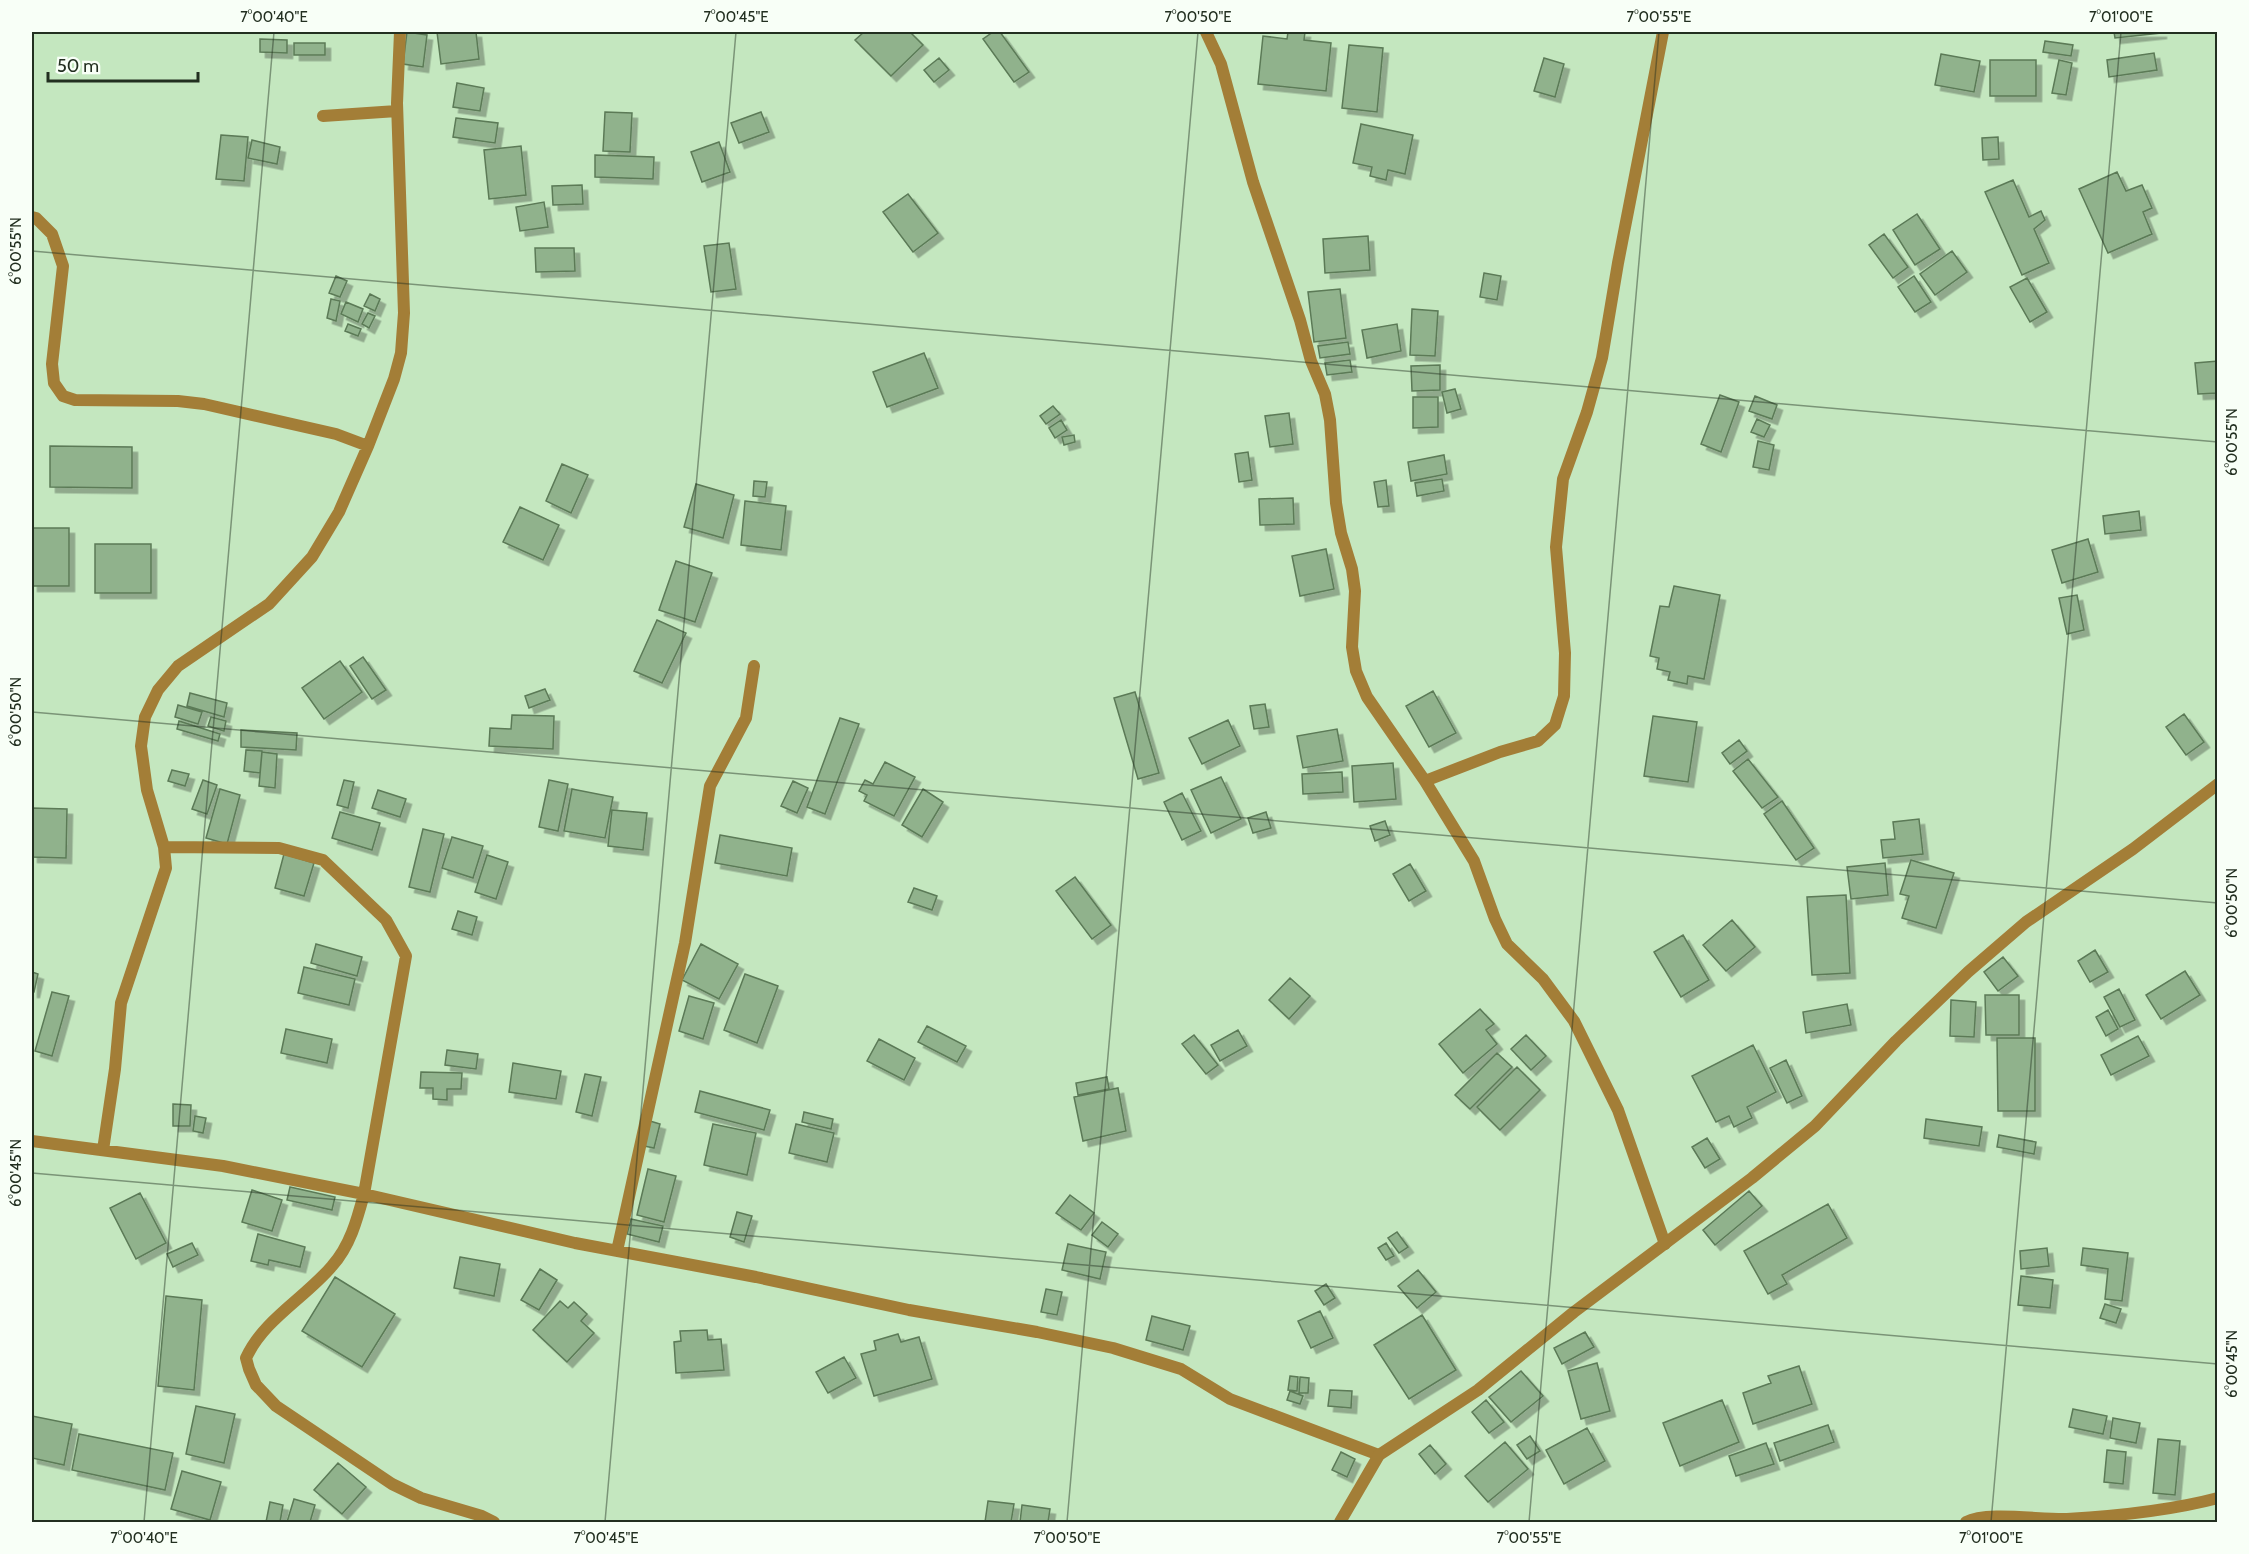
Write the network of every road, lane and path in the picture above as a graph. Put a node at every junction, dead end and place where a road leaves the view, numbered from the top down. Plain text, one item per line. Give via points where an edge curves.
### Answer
1 (400, 32) edge
2 (1206, 32) edge
3 (1663, 32) edge
4 (397, 111) junction
5 (323, 116) dead end
6 (32, 217) edge
7 (368, 446) junction
8 (754, 666) dead end
9 (1425, 781) junction
10 (2217, 784) edge
11 (164, 847) junction
12 (32, 1141) edge
13 (103, 1150) junction
14 (364, 1194) junction
15 (1665, 1244) junction
16 (617, 1251) junction
17 (1379, 1455) junction
18 (2217, 1498) edge
19 (494, 1522) edge
20 (1340, 1522) edge
21 (1966, 1522) edge

1 - 4 street
2 - 9 street via 1221,64 1253,182 1324,394 1330,420 1336,503 1355,591 1352,647 1356,671 1367,696
3 - 9 street via 1602,358 1563,479 1556,547 1565,653 1564,696 1555,725 1538,741
4 - 5 street
4 - 7 street via 404,313 401,353
6 - 7 street via 52,234 63,266 52,364 54,383 63,396 75,400 204,404 336,434
7 - 11 street via 339,512 312,557 269,604 178,666 158,690 145,717 141,746 147,790
8 - 16 street via 746,718 710,786 685,943
9 - 15 street via 1474,861 1507,944 1543,979 1574,1022 1618,1110
10 - 15 street via 2133,849 2026,922 1896,1041 1815,1126
11 - 13 street via 166,868 121,1003
11 - 14 street via 279,848 323,860 386,920 406,956
12 - 13 street
13 - 14 street via 224,1166
14 - 16 street
14 - 19 street via 346,1247 318,1281 262,1332 246,1358 249,1369 256,1385 276,1406 392,1484
15 - 17 street via 1479,1390
16 - 17 street via 1113,1348 1181,1369 1230,1399
17 - 20 street
18 - 21 street via 2190,1505 2066,1519 1981,1517

